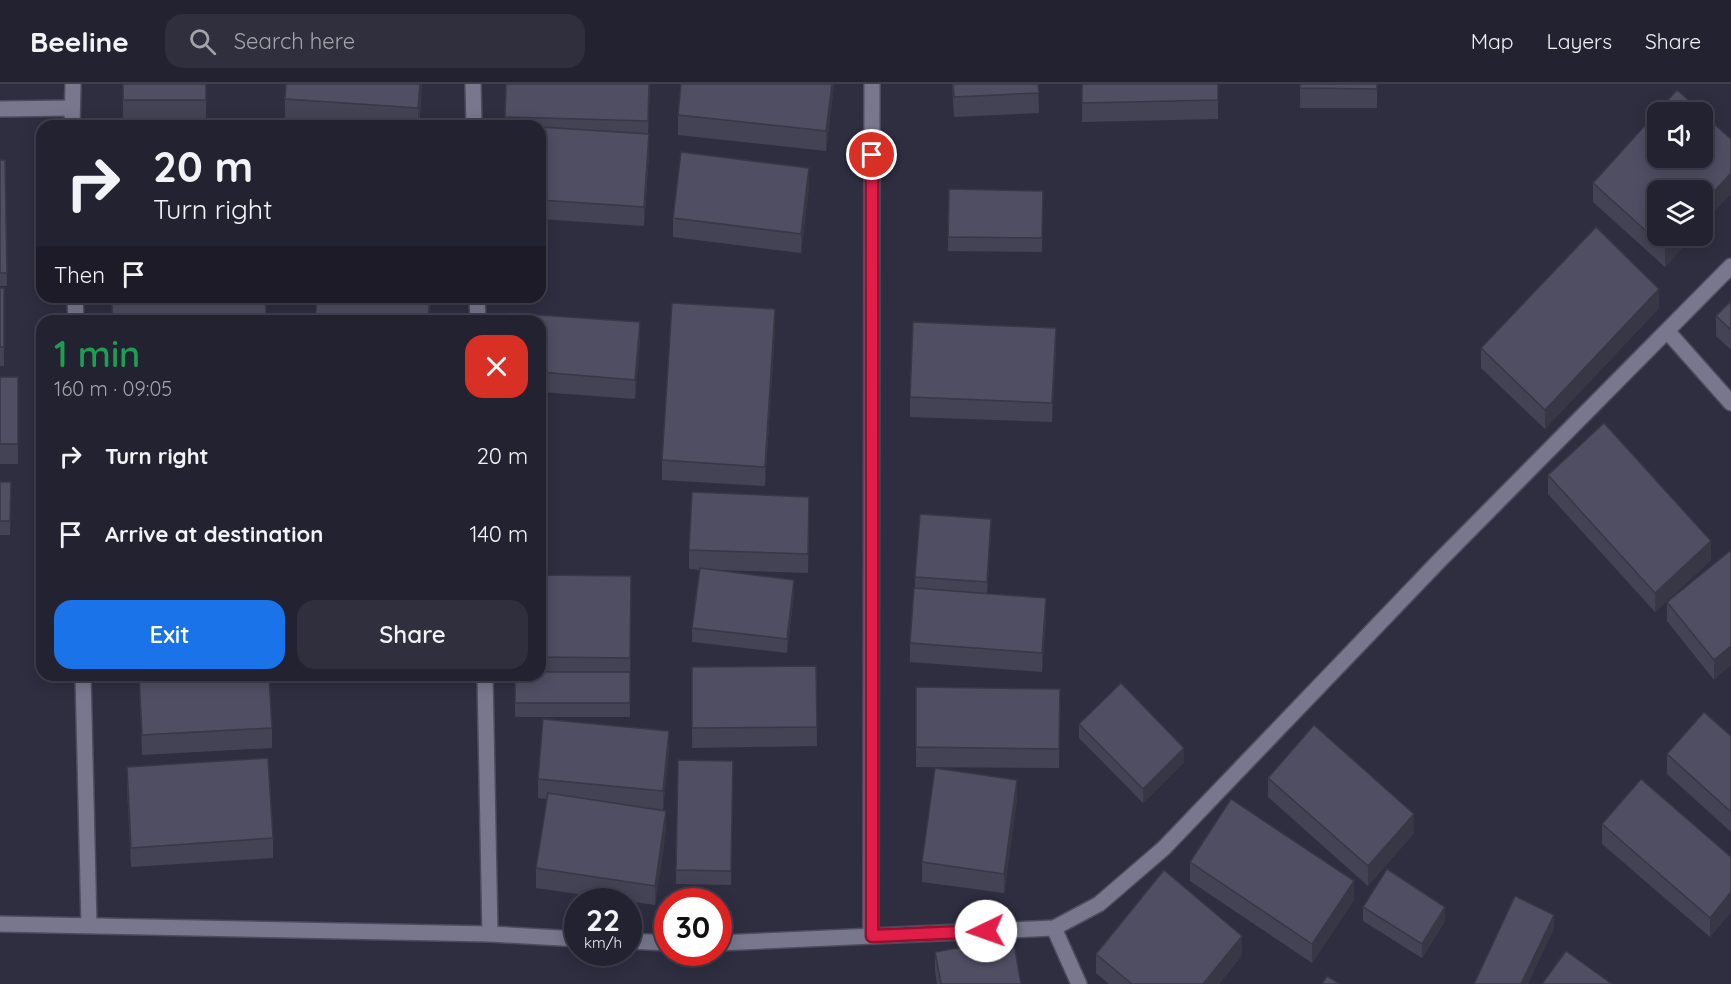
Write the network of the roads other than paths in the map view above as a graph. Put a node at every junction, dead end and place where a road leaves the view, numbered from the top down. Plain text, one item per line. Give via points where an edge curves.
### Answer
1 (73, 84) edge
2 (473, 84) edge
3 (872, 84) edge
4 (72, 108) junction
5 (0, 109) edge
6 (72, 120) edge
7 (474, 120) edge
8 (1731, 266) edge
9 (1668, 332) junction
10 (1731, 404) edge
11 (83, 681) edge
12 (485, 681) edge
13 (0, 924) edge
14 (89, 924) junction
15 (1054, 928) junction
16 (490, 934) junction
17 (872, 936) junction
18 (564, 938) edge
19 (732, 942) edge
20 (1079, 984) edge

1 - 4 street
2 - 7 street
3 - 17 street
4 - 5 street
4 - 6 street
8 - 9 street
9 - 10 street
9 - 15 street via 1440,560 1164,848 1099,904
11 - 14 street
12 - 16 street
13 - 14 street
14 - 16 street
15 - 17 street
15 - 20 street
16 - 18 street
17 - 19 street

